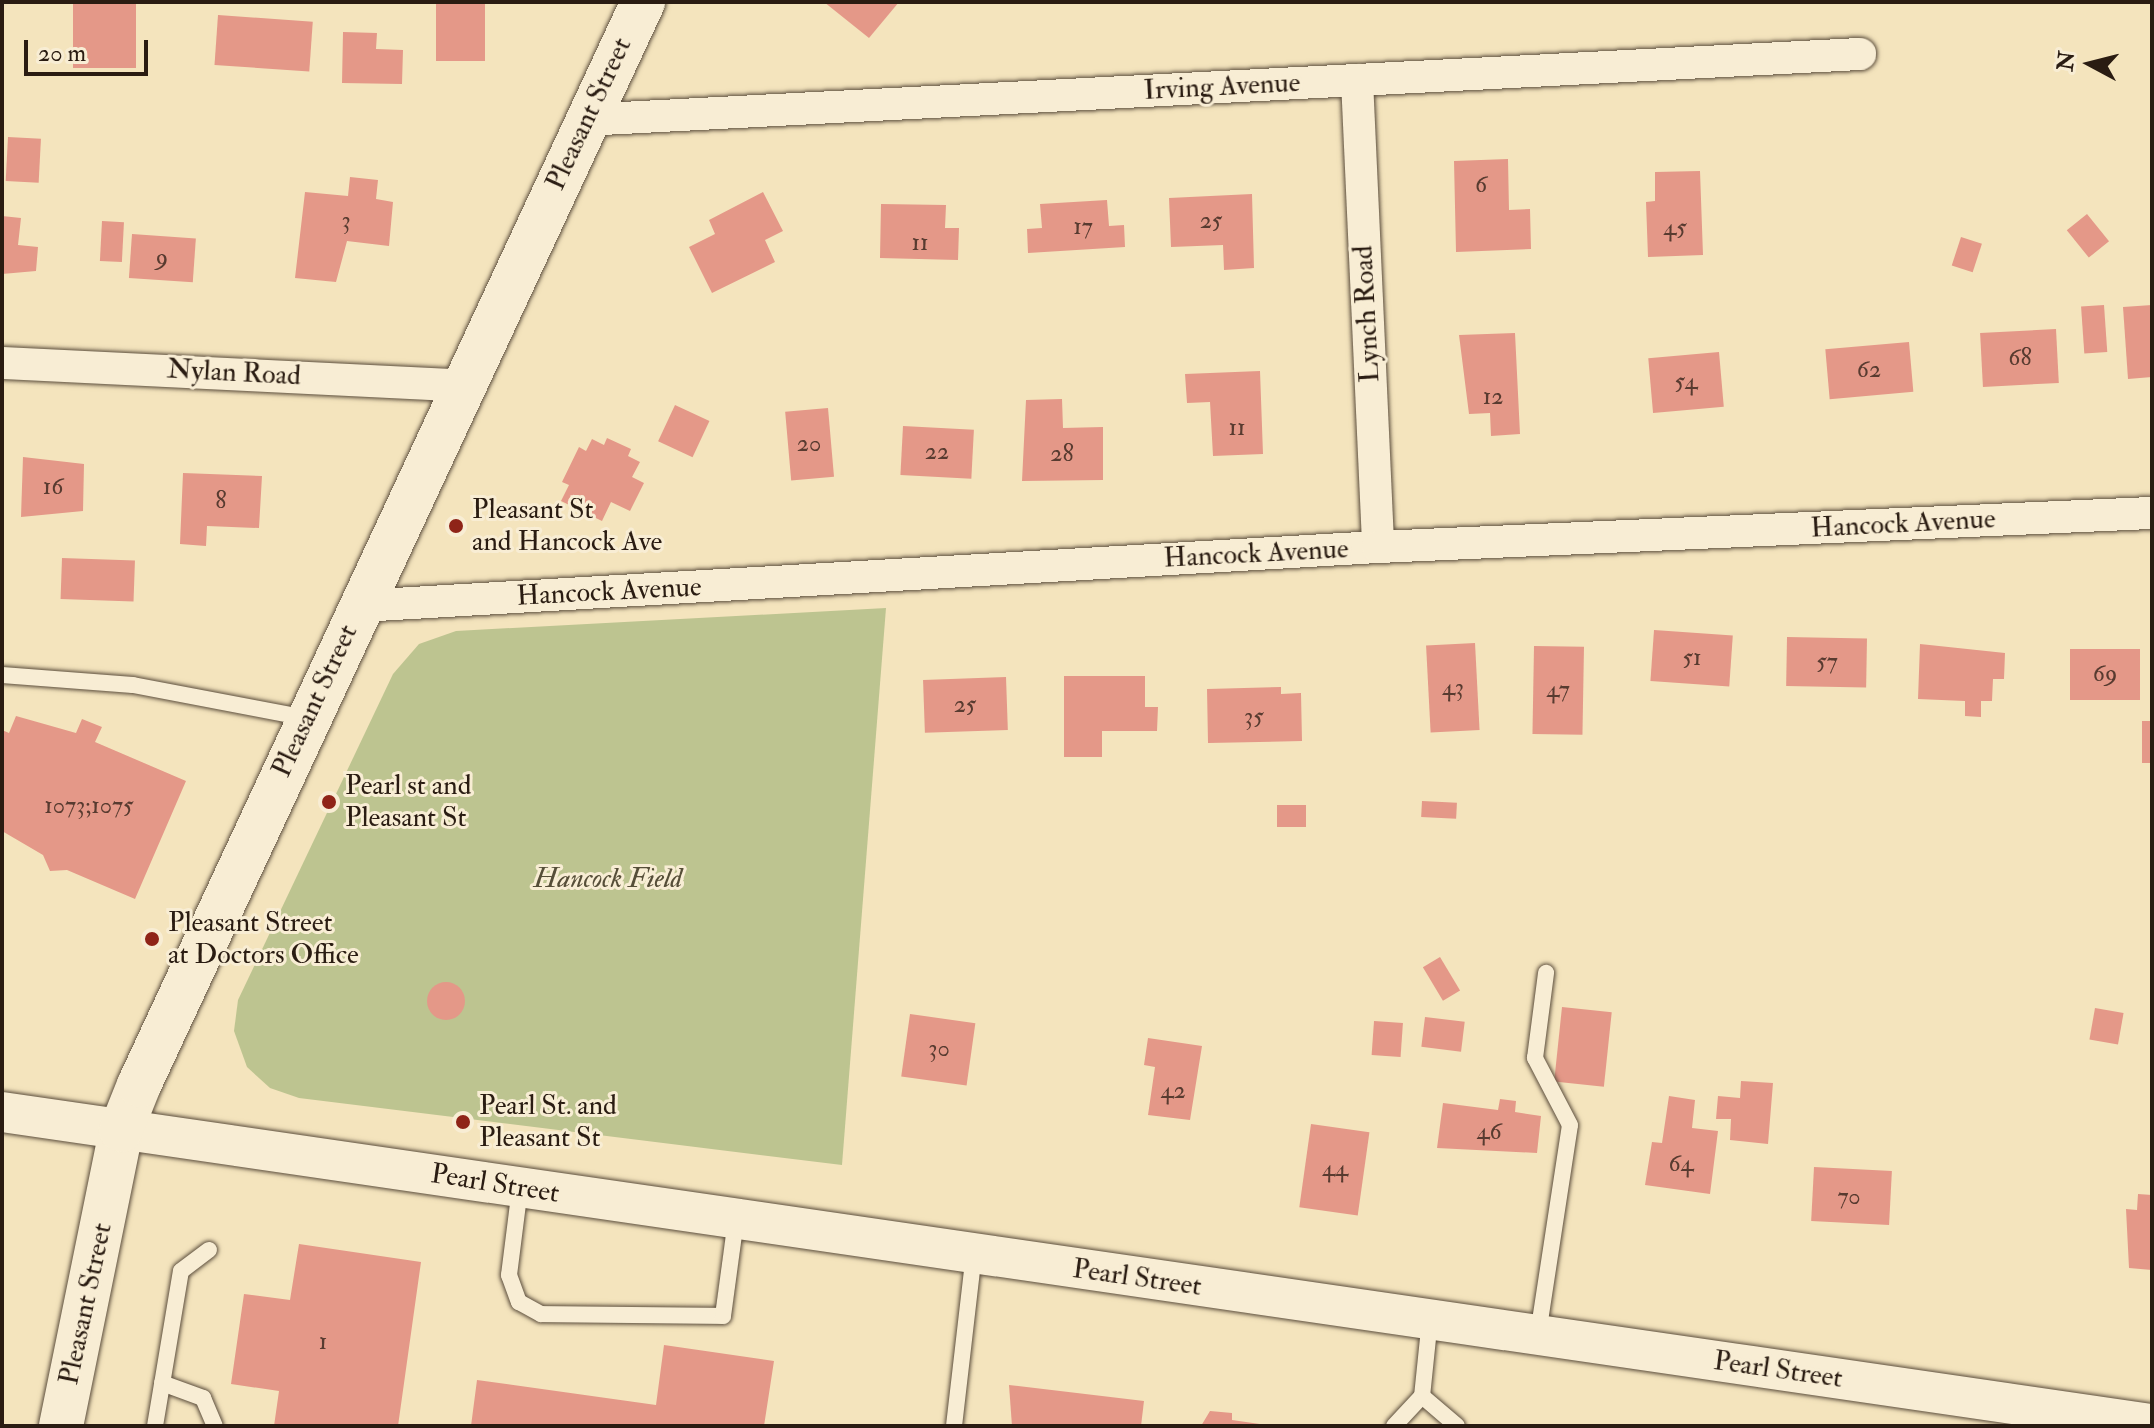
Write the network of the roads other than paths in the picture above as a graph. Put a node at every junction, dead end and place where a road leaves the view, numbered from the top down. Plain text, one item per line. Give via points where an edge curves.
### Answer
1 (643, 2) edge
2 (1860, 54) dead end
3 (1357, 80) junction
4 (583, 120) junction
5 (2, 363) edge
6 (465, 386) junction
7 (2152, 513) edge
8 (1378, 547) junction
9 (360, 606) junction
10 (2, 675) edge
11 (307, 718) junction
12 (1546, 973) dead end
13 (2, 1112) edge
14 (121, 1130) junction
15 (520, 1188) junction
16 (736, 1220) junction
17 (209, 1250) dead end
18 (974, 1254) junction
19 (1430, 1319) junction
20 (1538, 1335) junction
21 (162, 1383) junction
22 (1422, 1396) junction
23 (2152, 1424) edge
24 (61, 1426) edge
25 (155, 1426) edge
26 (215, 1426) edge
27 (954, 1426) edge
28 (1394, 1426) edge
29 (1457, 1426) edge

1 - 4 main road, Pleasant Street
2 - 3 street, Irving Avenue
3 - 4 street, Irving Avenue
3 - 8 street, Lynch Road
4 - 6 main road, Pleasant Street
5 - 6 street, Nylan Road
6 - 9 main road, Pleasant Street
7 - 8 street, Hancock Avenue
8 - 9 street, Hancock Avenue
9 - 11 main road, Pleasant Street
10 - 11 lane via 133,685
11 - 14 main road, Pleasant Street
12 - 20 lane via 1535,1058 1570,1125
13 - 14 street, Pearl Street
14 - 15 street, Pearl Street
14 - 24 main road, Pleasant Street
15 - 16 street, Pearl Street
15 - 16 lane via 509,1275 519,1302 541,1314 723,1316
16 - 18 street, Pearl Street
17 - 21 lane via 181,1271
18 - 19 street, Pearl Street
18 - 27 lane
19 - 20 street, Pearl Street
19 - 22 lane
20 - 23 street, Pearl Street
21 - 25 lane
21 - 26 lane via 203,1398
22 - 28 lane
22 - 29 lane

